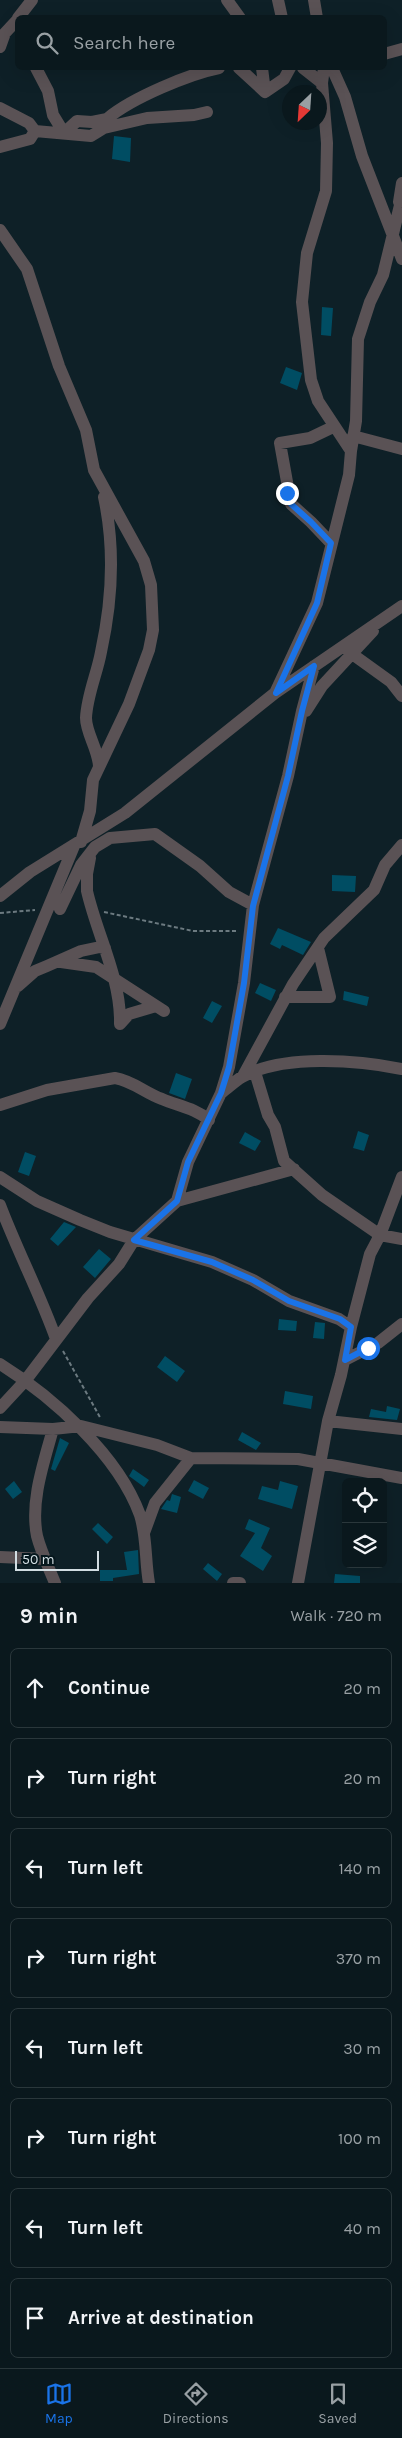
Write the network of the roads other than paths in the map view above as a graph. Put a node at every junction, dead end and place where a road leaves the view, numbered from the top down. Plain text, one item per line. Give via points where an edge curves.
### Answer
1 (32, 0) edge
2 (227, 0) edge
3 (278, 0) edge
4 (314, 0) edge
5 (20, 15) edge
6 (238, 15) edge
7 (281, 15) edge
8 (316, 15) edge
9 (15, 21) edge
10 (0, 47) edge
11 (402, 49) edge
12 (387, 53) edge
13 (37, 70) edge
14 (208, 70) edge
15 (241, 70) edge
16 (262, 70) edge
17 (289, 70) edge
18 (306, 70) edge
19 (324, 70) edge
20 (333, 70) edge
21 (322, 83) junction
22 (266, 92) junction
23 (0, 108) edge
24 (207, 112) dead end
25 (107, 118) junction
26 (36, 131) junction
27 (64, 133) junction
28 (97, 133) junction
29 (0, 147) edge
30 (402, 183) edge
31 (401, 199) edge
32 (0, 220) edge
33 (2, 233) edge
34 (394, 236) junction
35 (402, 259) edge
36 (333, 427) junction
37 (353, 436) junction
38 (402, 449) edge
39 (351, 451) junction
40 (102, 488) junction
41 (331, 543) junction
42 (402, 606) edge
43 (383, 620) junction
44 (341, 647) junction
45 (354, 654) junction
46 (314, 666) junction
47 (276, 693) junction
48 (402, 696) edge
49 (298, 727) junction
50 (99, 766) junction
51 (78, 844) junction
52 (402, 846) edge
53 (94, 847) junction
54 (0, 896) edge
55 (253, 906) junction
56 (54, 909) junction
57 (105, 948) junction
58 (318, 948) junction
59 (60, 962) junction
60 (113, 978) junction
61 (14, 990) junction
62 (285, 997) junction
63 (0, 1024) edge
64 (402, 1069) edge
65 (249, 1074) junction
66 (221, 1093) junction
67 (0, 1105) edge
68 (209, 1120) junction
69 (294, 1169) junction
70 (0, 1172) edge
71 (402, 1177) edge
72 (4, 1180) edge
73 (177, 1201) junction
74 (0, 1205) edge
75 (380, 1235) junction
76 (134, 1240) junction
77 (402, 1240) edge
78 (402, 1324) edge
79 (351, 1327) junction
80 (56, 1339) junction
81 (345, 1360) junction
82 (0, 1364) edge
83 (25, 1381) junction
84 (0, 1408) edge
85 (328, 1421) junction
86 (81, 1426) junction
87 (0, 1428) edge
88 (53, 1429) junction
89 (402, 1429) edge
90 (191, 1458) junction
91 (320, 1464) junction
92 (402, 1478) edge
93 (144, 1534) junction
94 (0, 1557) edge
95 (46, 1559) junction
96 (55, 1583) edge
97 (149, 1583) edge
98 (233, 1583) edge
99 (240, 1583) edge
100 (298, 1583) edge

1 - 5 street
2 - 6 street
3 - 7 street
4 - 8 street
9 - 10 street via 5,33
11 - 12 street
13 - 27 street via 48,91 53,115
14 - 25 street via 170,85
15 - 22 street
16 - 22 street
17 - 22 street via 284,80
18 - 21 street
19 - 21 street
20 - 34 street
21 - 36 street via 326,191 307,253 302,302 311,380 318,401
23 - 26 street via 17,115
24 - 28 street via 147,118 104,128
25 - 27 street via 92,122 76,120
25 - 28 street
26 - 27 street
26 - 29 street via 30,139
27 - 28 street via 91,136
30 - 31 street
31 - 34 street
32 - 33 street
33 - 40 street via 27,269 59,366 86,430 94,470
34 - 35 street
34 - 37 street via 358,339
36 - 39 street
36 - 41 street via 310,438 280,443 291,504
37 - 38 street
37 - 39 street
39 - 41 street via 343,507
40 - 50 street via 111,545 108,617 86,721
40 - 50 street via 148,572 154,630 129,704
41 - 47 street via 317,603
42 - 43 street
43 - 44 street
43 - 45 street
44 - 45 street
44 - 46 street
45 - 48 street via 391,682
45 - 49 street via 322,686
46 - 47 street
46 - 49 street
47 - 51 street via 125,813
49 - 55 street
50 - 51 street via 93,780 90,810
51 - 54 street via 30,872
51 - 56 street
52 - 58 street via 386,865 374,890
53 - 55 street via 110,838 155,834 200,866 229,892
53 - 56 street
53 - 57 street via 87,874 91,911
55 - 66 street via 236,1030
56 - 61 street
57 - 59 street via 81,951
57 - 60 street
58 - 62 street
58 - 62 street via 330,997
59 - 60 street via 96,967
59 - 61 street via 35,971
60 - 60 street via 120,1005 120,1024 129,1014 160,1008
61 - 63 street
62 - 65 street
64 - 65 street via 347,1062 312,1062 263,1068
65 - 66 street
65 - 69 street via 275,1127 284,1162
66 - 68 street
67 - 68 street via 46,1090 115,1078 201,1113
68 - 73 street via 188,1162
69 - 73 street
69 - 75 street via 322,1195
70 - 72 street
71 - 75 street
72 - 76 street via 64,1213
73 - 76 street
74 - 80 street
75 - 77 street
75 - 79 street via 370,1254
76 - 79 street via 212,1262 289,1301 340,1319
76 - 80 street via 119,1264
78 - 81 street via 383,1339
79 - 81 street
80 - 83 street
81 - 85 street
82 - 83 street
83 - 84 street
83 - 86 street
85 - 89 street
85 - 91 street
86 - 88 street
86 - 90 street via 173,1450
86 - 93 street via 128,1490
87 - 88 street
88 - 95 street via 36,1511 37,1536
90 - 91 street via 281,1458
90 - 93 street via 156,1503
91 - 92 street
91 - 100 street
93 - 97 street
94 - 95 street
95 - 96 street
98 - 99 street

